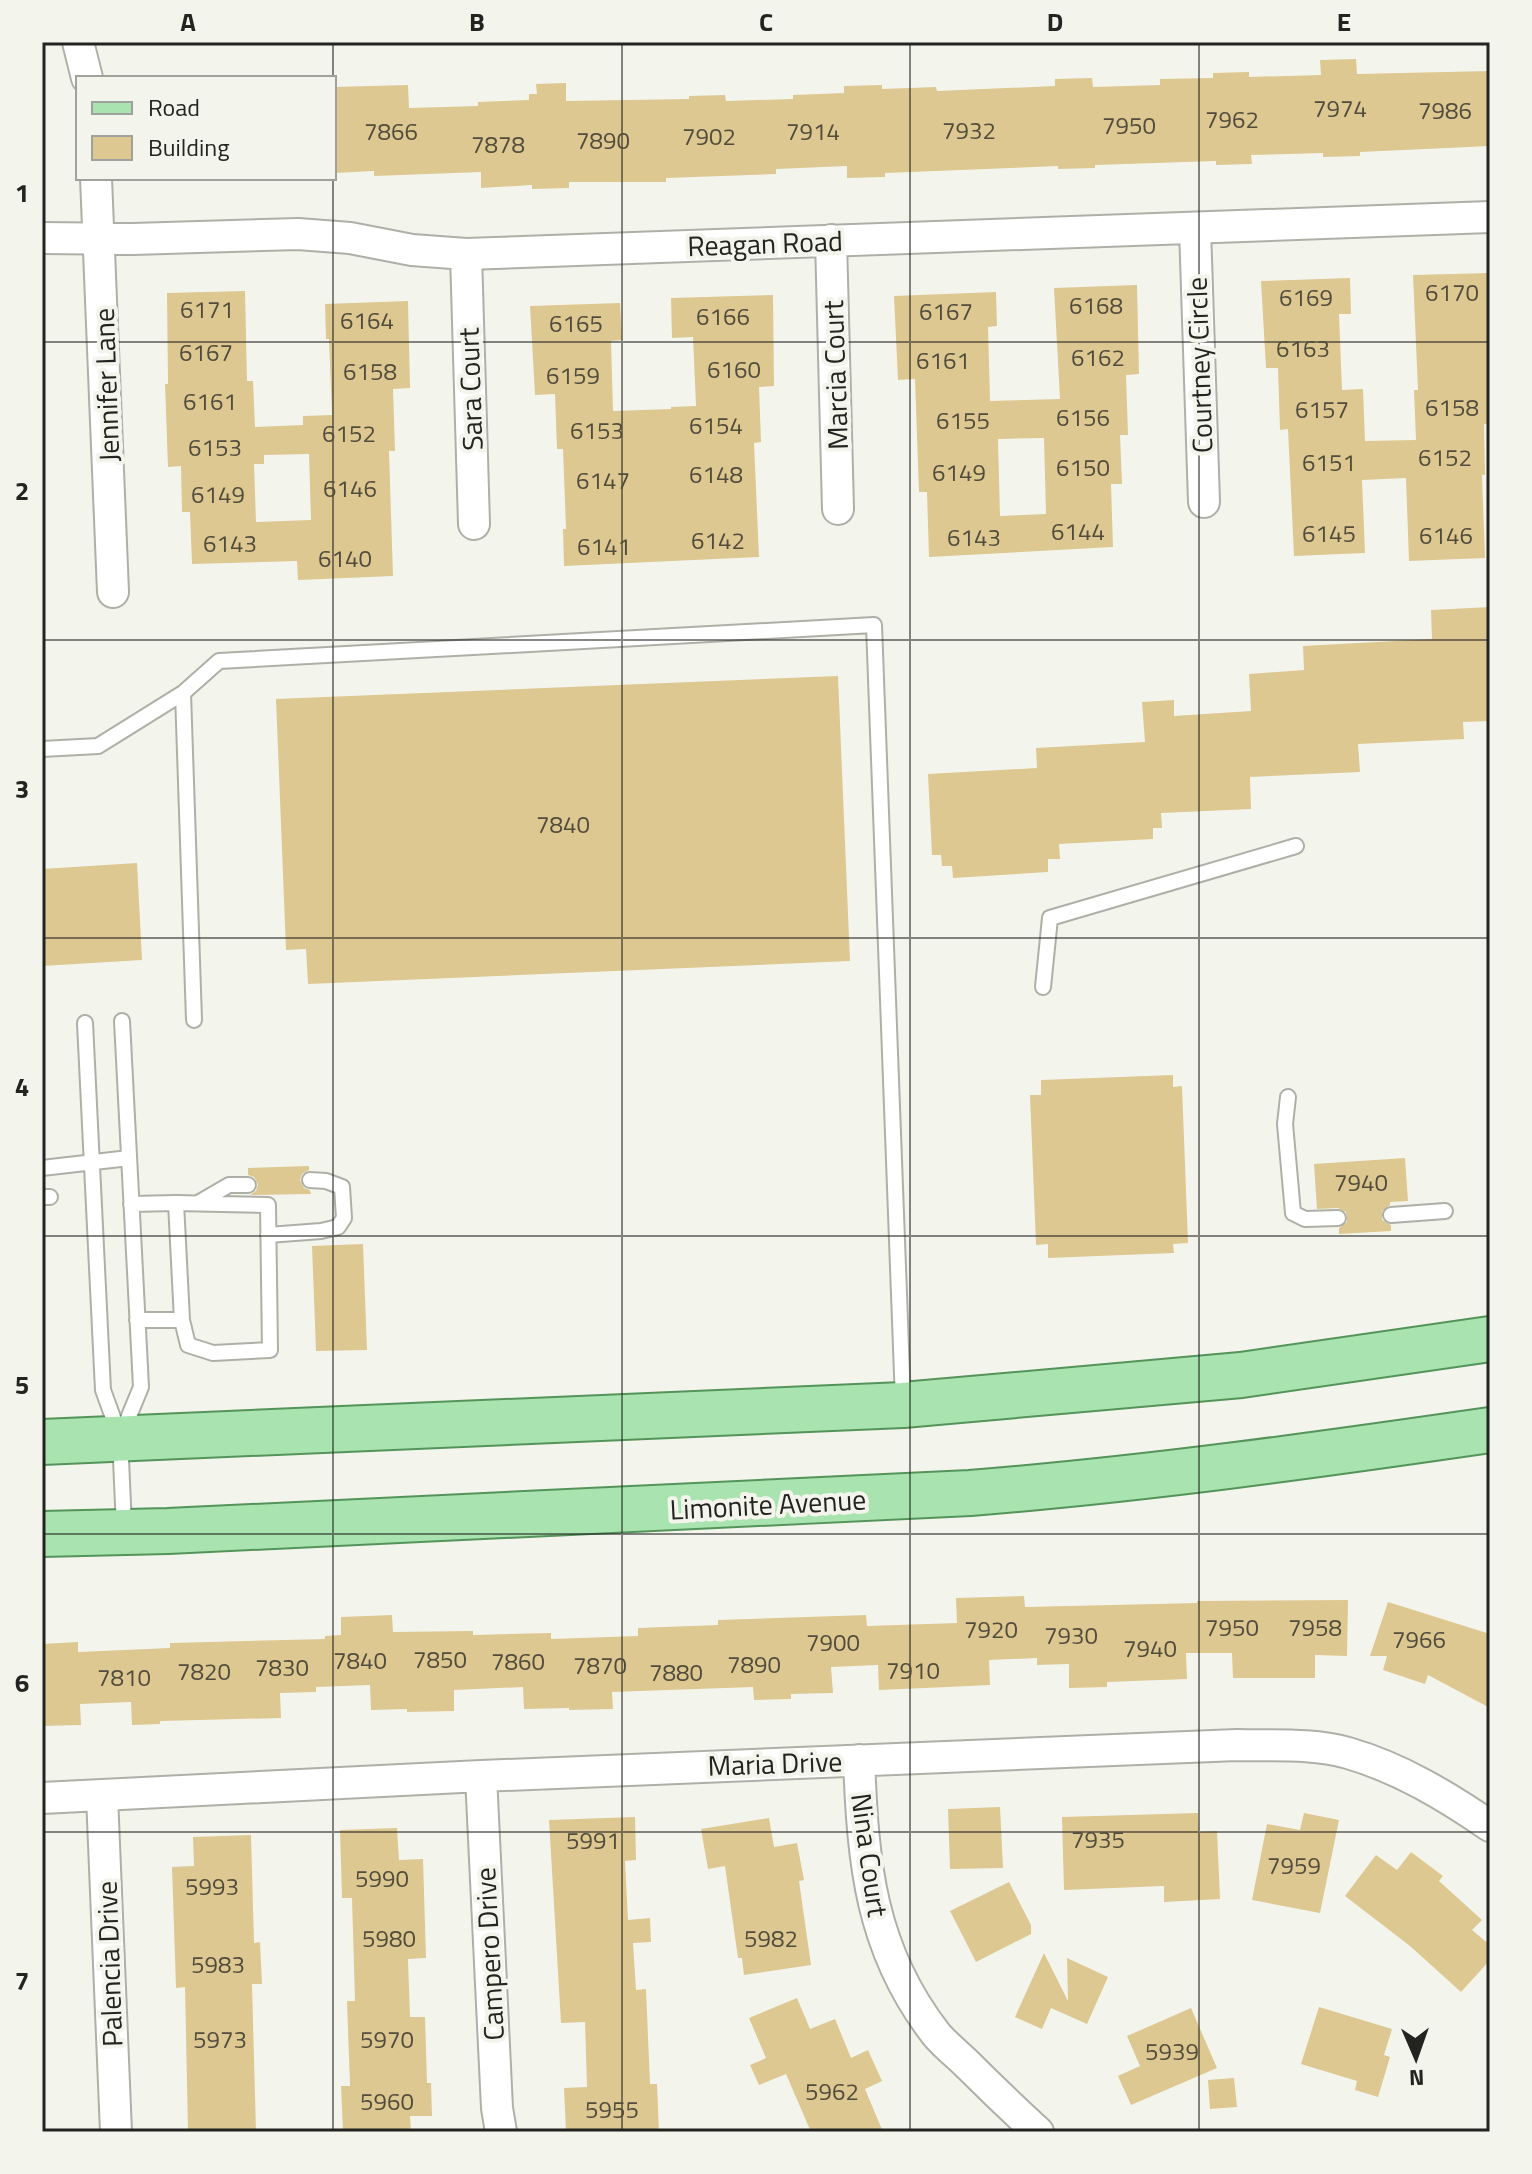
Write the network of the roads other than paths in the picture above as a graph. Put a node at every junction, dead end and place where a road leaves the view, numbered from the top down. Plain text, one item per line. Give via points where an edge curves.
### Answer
1 (78, 42) edge
2 (86, 76) edge
3 (96, 180) edge
4 (1490, 217) edge
5 (1195, 228) junction
6 (42, 238) edge
7 (99, 239) junction
8 (831, 240) junction
9 (466, 254) junction
10 (1204, 502) dead end
11 (838, 509) dead end
12 (474, 524) dead end
13 (113, 592) dead end
14 (183, 693) junction
15 (42, 749) edge
16 (1296, 846) dead end
17 (1043, 987) dead end
18 (194, 1020) dead end
19 (122, 1021) dead end
20 (85, 1023) dead end
21 (1288, 1097) dead end
22 (129, 1158) junction
23 (92, 1162) junction
24 (42, 1168) edge
25 (310, 1180) dead end
26 (248, 1185) dead end
27 (176, 1203) junction
28 (131, 1204) junction
29 (197, 1204) junction
30 (1445, 1211) dead end
31 (1391, 1215) dead end
32 (1338, 1218) dead end
33 (268, 1235) junction
34 (137, 1320) junction
35 (182, 1320) junction
36 (1490, 1339) edge
37 (903, 1405) junction
38 (1490, 1430) edge
39 (120, 1437) junction
40 (42, 1442) edge
41 (125, 1532) junction
42 (42, 1534) edge
43 (859, 1760) junction
44 (481, 1776) junction
45 (102, 1796) junction
46 (42, 1798) edge
47 (1490, 1826) edge
48 (116, 2132) edge
49 (501, 2132) edge
50 (1038, 2132) edge

1 - 2 street
3 - 7 street, Jennifer Lane
4 - 5 street, Reagan Road
5 - 8 street, Reagan Road
5 - 10 street, Courtney Circle
6 - 7 street, Reagan Road
7 - 9 street, Reagan Road via 310,234
7 - 13 street, Jennifer Lane
8 - 9 street, Reagan Road
8 - 11 street, Marcia Court
9 - 12 street, Sara Court
14 - 15 lane via 98,746
14 - 18 lane
14 - 37 lane via 219,661 874,625
16 - 17 lane via 1050,918
19 - 22 lane
20 - 23 lane
21 - 32 lane via 1285,1124 1293,1213 1305,1219
22 - 23 lane
22 - 28 lane
23 - 24 lane
23 - 39 lane via 103,1390
25 - 33 lane via 342,1187 344,1218 338,1227
26 - 29 lane via 229,1185
27 - 28 lane
27 - 29 lane
27 - 35 lane
28 - 34 lane
29 - 33 lane via 268,1205
30 - 31 lane
33 - 35 lane via 270,1350 213,1353 188,1345
34 - 35 lane
34 - 39 lane via 141,1387
36 - 37 main road via 1241,1375
37 - 39 main road
38 - 41 main road, Limonite Avenue via 1064,1486
39 - 40 main road
39 - 41 lane
41 - 42 main road, Limonite Avenue
43 - 44 street, Maria Drive
43 - 47 street, Maria Drive via 1290,1746 1346,1752 1405,1774
43 - 50 street, Nina Court via 868,1885 880,1930 904,1983 937,2034
44 - 45 street, Maria Drive
44 - 49 street, Campero Drive
45 - 46 street, Maria Drive
45 - 48 street, Palencia Drive

